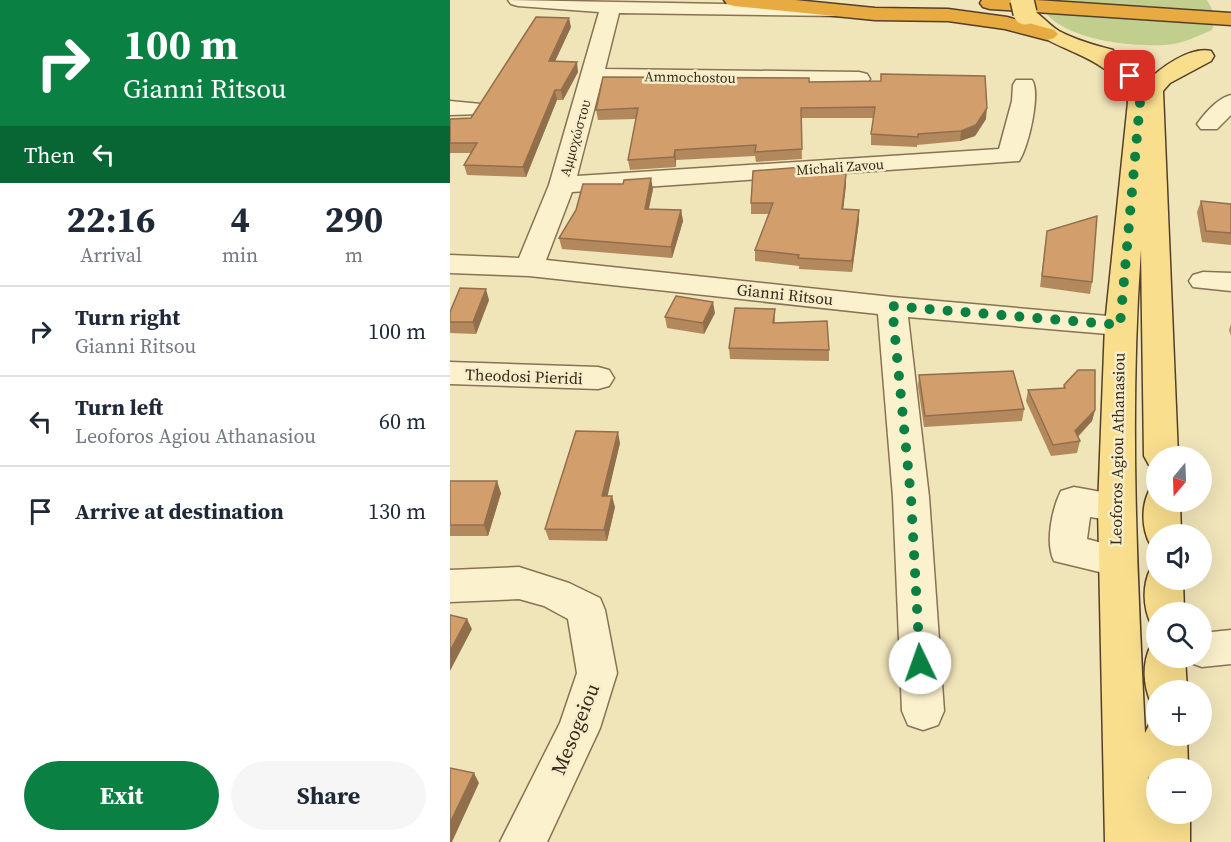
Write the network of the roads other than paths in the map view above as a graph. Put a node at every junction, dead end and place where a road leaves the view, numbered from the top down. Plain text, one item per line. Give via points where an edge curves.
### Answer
1 (518, 0) edge
2 (734, 0) edge
3 (932, 0) edge
4 (1117, 0) edge
5 (1231, 6) edge
6 (610, 7) junction
7 (1024, 7) edge
8 (875, 14) junction
9 (1231, 19) edge
10 (1047, 34) junction
11 (1084, 50) junction
12 (593, 76) junction
13 (859, 79) edge
14 (1024, 85) dead end
15 (1231, 102) edge
16 (1209, 124) dead end
17 (562, 185) junction
18 (450, 264) edge
19 (530, 267) junction
20 (892, 306) junction
21 (1120, 325) junction
22 (450, 373) edge
23 (598, 378) dead end
24 (1161, 446) edge
25 (1116, 507) junction
26 (1116, 561) junction
27 (450, 586) edge
28 (1231, 647) edge
29 (1212, 649) edge
30 (922, 711) dead end
31 (1167, 824) edge
32 (523, 842) edge
33 (1128, 842) edge
34 (1167, 842) edge

1 - 6 street
2 - 8 highway
3 - 9 highway
4 - 5 highway
6 - 8 street
6 - 12 street, Αμμοχώστου
7 - 10 main road
8 - 10 highway via 967,17
10 - 11 main road
11 - 21 main road, Leoforos Agiou Athanasiou via 1118,65 1130,76 1140,102
11 - 24 main road via 1144,60 1180,60 1212,54 1162,78 1152,90
12 - 13 street, Ammochostou
12 - 17 street, Αμμοχώστου
14 - 17 street, Michali Zavou via 1024,101 1010,156
15 - 16 street
17 - 19 street, Αμμοχώστου
18 - 19 street, Gianni Ritsou
19 - 20 street, Gianni Ritsou
20 - 21 street, Gianni Ritsou
20 - 30 street via 911,498
21 - 25 main road, Leoforos Agiou Athanasiou
22 - 23 street, Theodosi Pieridi
25 - 26 main road, Leoforos Agiou Athanasiou
25 - 26 street via 1074,501 1067,550
26 - 33 main road, Leoforos Agiou Athanasiou
27 - 32 street, Mesogeiou via 519,583 555,594 586,610 597,673 579,728
28 - 29 street
31 - 34 main road

